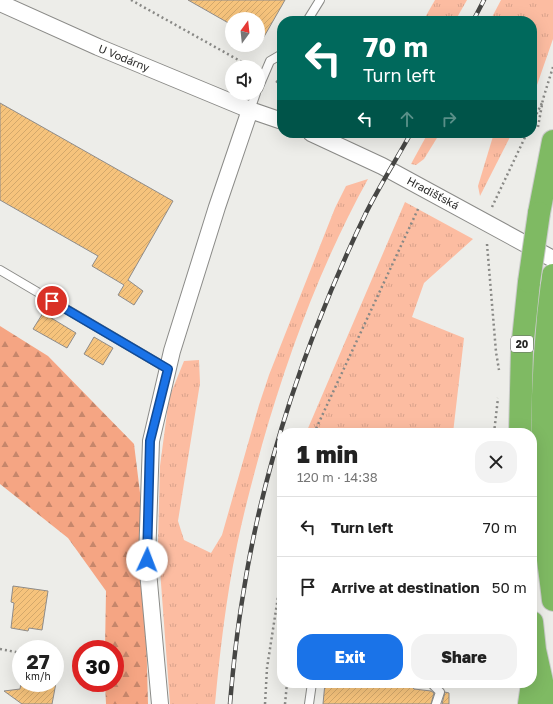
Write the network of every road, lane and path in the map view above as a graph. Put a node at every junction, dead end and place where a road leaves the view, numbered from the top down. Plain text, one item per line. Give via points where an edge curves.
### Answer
1 (132, 0) edge
2 (320, 0) edge
3 (0, 4) edge
4 (310, 16) edge
5 (277, 57) edge
6 (239, 60) edge
7 (265, 73) edge
8 (544, 99) dead end
9 (254, 100) edge
10 (250, 110) junction
11 (537, 113) edge
12 (277, 119) edge
13 (322, 138) edge
14 (525, 138) edge
15 (553, 141) edge
16 (427, 190) junction
17 (485, 221) junction
18 (553, 259) edge
19 (0, 270) edge
20 (552, 282) edge
21 (168, 369) junction
22 (500, 371) dead end
23 (316, 428) edge
24 (520, 428) edge
25 (553, 600) edge
26 (277, 606) edge
27 (0, 649) edge
28 (12, 651) edge
29 (537, 659) edge
30 (287, 688) edge
31 (311, 688) edge
32 (436, 688) edge
33 (532, 688) edge
34 (160, 704) edge
35 (265, 704) edge
36 (285, 704) edge
37 (309, 704) edge
38 (436, 704) edge
39 (529, 704) edge
40 (547, 704) edge

1 - 6 path
2 - 4 lane
3 - 10 street, U Vodárny
5 - 7 lane via 270,61
8 - 11 path
9 - 10 lane
10 - 12 street
10 - 21 street via 217,207
13 - 16 street, Hradišťská
14 - 17 path
15 - 24 highway, 20, bridge via 538,213 529,282 522,349
16 - 17 street, Hradišťská
16 - 23 path
17 - 18 street, Hradišťská
17 - 22 path via 496,352
19 - 21 lane
20 - 25 highway, 20 via 545,368 543,439 546,537
21 - 34 street via 150,441 147,560
26 - 35 path
27 - 28 path
29 - 40 highway
30 - 36 path
31 - 37 lane
32 - 38 lane via 440,692
33 - 39 highway

